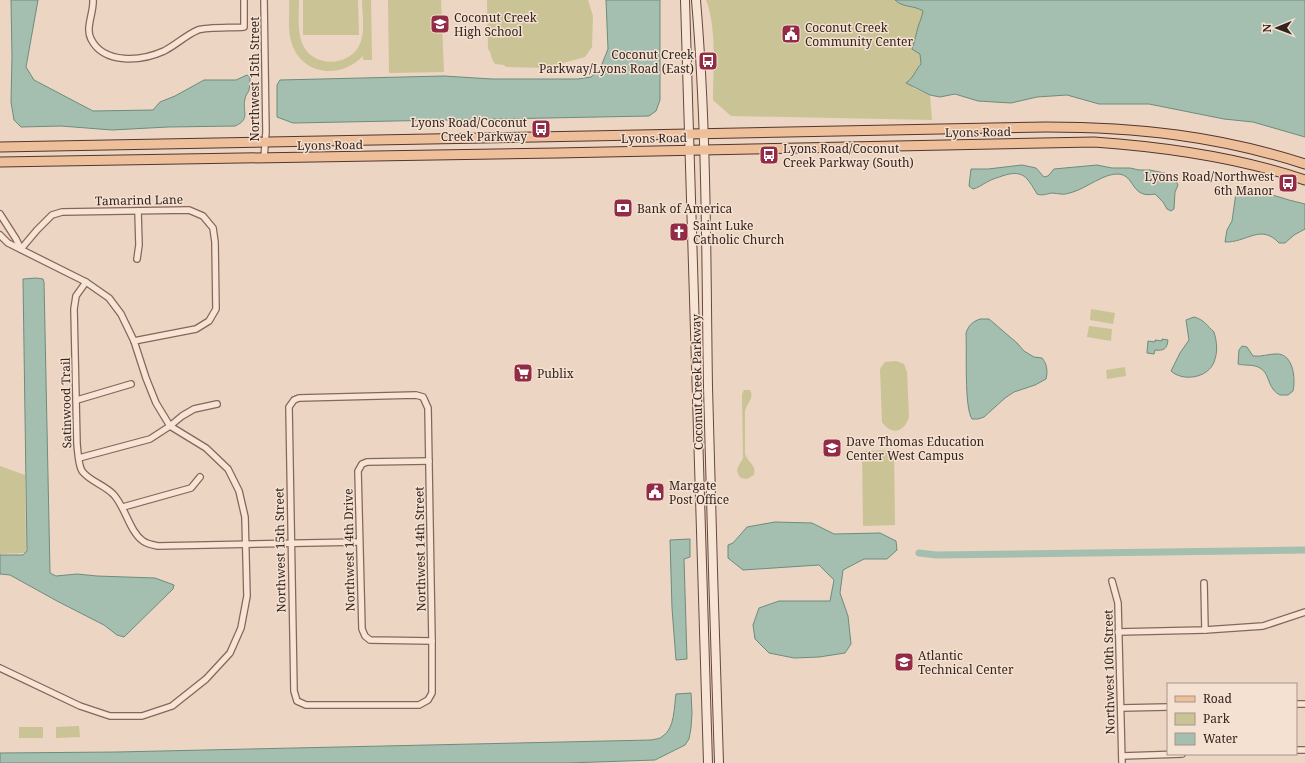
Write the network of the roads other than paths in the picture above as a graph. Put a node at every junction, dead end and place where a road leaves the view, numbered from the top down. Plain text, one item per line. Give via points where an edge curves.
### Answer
1 (93, 0) edge
2 (244, 0) edge
3 (264, 0) edge
4 (685, 0) edge
5 (696, 0) edge
6 (689, 134) junction
7 (703, 134) junction
8 (266, 142) junction
9 (0, 147) edge
10 (704, 149) junction
11 (689, 150) junction
12 (264, 158) junction
13 (0, 162) edge
14 (1305, 164) edge
15 (1305, 180) edge
16 (138, 211) junction
17 (0, 214) edge
18 (0, 234) edge
19 (21, 249) junction
20 (137, 259) dead end
21 (86, 282) junction
22 (134, 341) junction
23 (130, 384) dead end
24 (423, 397) joint
25 (76, 400) junction
26 (217, 404) dead end
27 (170, 426) junction
28 (79, 458) junction
29 (429, 461) junction
30 (200, 477) dead end
31 (123, 507) junction
32 (359, 542) junction
33 (291, 543) junction
34 (246, 544) junction
35 (1112, 581) dead end
36 (1204, 583) dead end
37 (1305, 612) edge
38 (1205, 630) junction
39 (1118, 632) junction
40 (432, 641) junction
41 (0, 668) edge
42 (428, 700) joint
43 (1167, 707) edge
44 (1121, 708) junction
45 (1167, 754) edge
46 (1122, 756) junction
47 (708, 763) edge
48 (719, 763) edge
49 (1122, 763) edge

1 - 2 street via 89,21 91,39 100,50 115,58 128,59 163,51 199,30 244,27
3 - 8 street, Northwest 15th Street
4 - 6 main road, Coconut Creek Parkway
5 - 7 main road, Coconut Creek Parkway
6 - 7 main road, Lyons Road
6 - 8 main road, Lyons Road
6 - 11 main road, Coconut Creek Parkway
7 - 10 main road, Coconut Creek Parkway
7 - 14 main road, Lyons Road via 1097,127 1145,130 1201,138
8 - 9 main road, Lyons Road
8 - 12 street, Northwest 15th Street
10 - 11 main road, Lyons Road
10 - 15 main road, Lyons Road via 1094,142 1197,153 1242,162
10 - 48 main road, Coconut Creek Parkway
11 - 12 main road, Lyons Road
11 - 47 main road, Coconut Creek Parkway
12 - 13 main road, Lyons Road
16 - 19 street, Tamarind Lane via 62,212 52,215
16 - 20 street
16 - 22 street, Tamarind Lane via 189,210 203,216 213,228 216,309 209,322 196,329
17 - 19 street
18 - 19 street via 8,243
19 - 21 street
21 - 22 street via 109,298 121,314
21 - 25 street, Satinwood Trail via 76,296 74,309
22 - 27 street via 156,403
23 - 25 street
24 - 29 street, Northwest 14th Street via 428,408
24 - 33 street, Northwest 15th Street via 393,395 294,400 289,407
25 - 28 street, Satinwood Trail
26 - 27 street via 194,409
27 - 28 street via 150,439
27 - 34 street via 206,448 228,469 239,491 245,517
28 - 31 street, Satinwood Trail via 82,471 104,485
29 - 32 street, Northwest 14th Drive via 362,464 358,471
29 - 40 street, Northwest 14th Street
30 - 31 street via 191,488
31 - 34 street, Satinwood Trail via 135,533 144,542 158,546
32 - 33 street, Satinwood Trail
32 - 40 street, Northwest 14th Drive via 362,629 365,636 370,640
33 - 34 street, Satinwood Trail
33 - 42 street, Northwest 15th Street via 294,691 297,701 306,705 419,705
34 - 41 street via 247,596 241,628 230,653 206,679 172,706 142,716 110,716 80,706
35 - 39 street, Northwest 10th Street via 1118,603
36 - 38 street
37 - 38 street via 1263,626
38 - 39 street
39 - 44 street, Northwest 10th Street
40 - 42 street, Northwest 14th Street via 432,693
43 - 44 street
44 - 46 street, Northwest 10th Street
45 - 46 street
46 - 49 street, Northwest 10th Street

